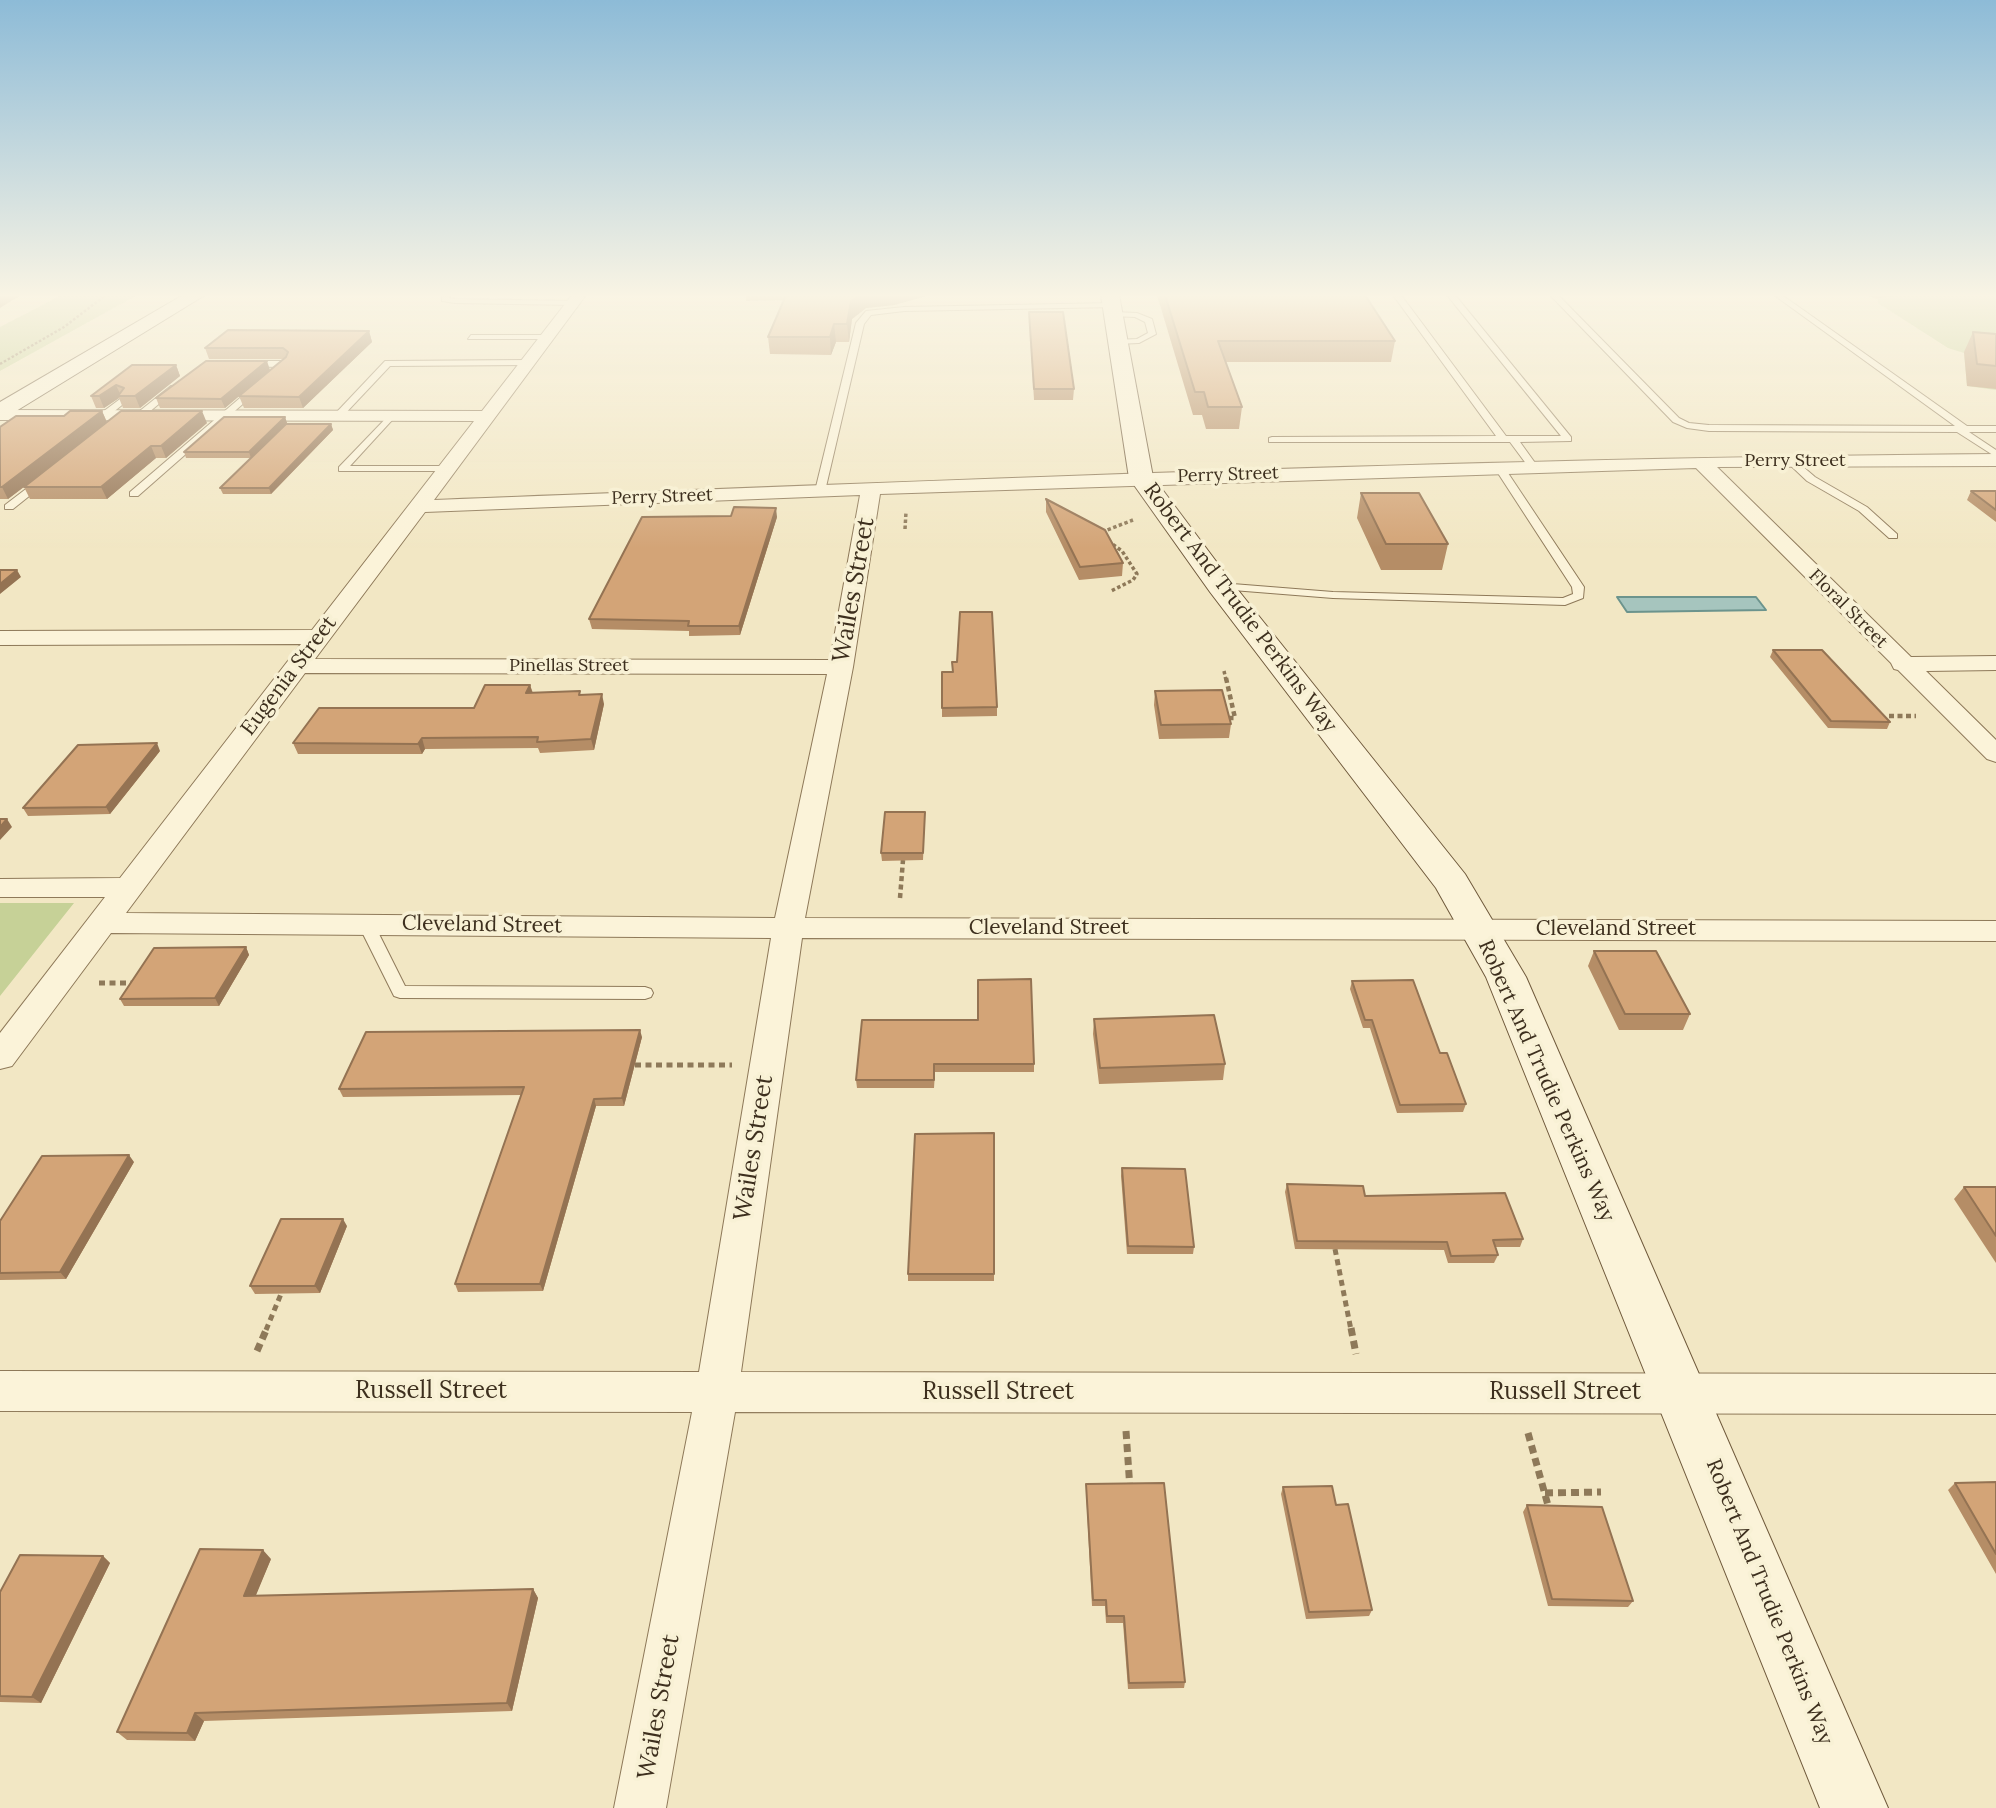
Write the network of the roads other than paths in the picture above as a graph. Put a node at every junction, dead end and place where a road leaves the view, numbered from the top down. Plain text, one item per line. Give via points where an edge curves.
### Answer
1 (24, 379) edge
2 (56, 379) edge
3 (187, 379) edge
4 (267, 379) edge
5 (373, 379) edge
6 (515, 379) edge
7 (847, 379) edge
8 (1127, 379) edge
9 (1462, 379) edge
10 (1520, 379) edge
11 (1636, 379) edge
12 (1894, 379) edge
13 (0, 393) edge
14 (0, 413) edge
15 (121, 414) junction
16 (225, 416) junction
17 (338, 416) junction
18 (391, 416) junction
19 (487, 416) junction
20 (1962, 429) junction
21 (1996, 429) edge
22 (1508, 439) junction
23 (1272, 440) dead end
24 (1996, 454) edge
25 (1996, 460) edge
26 (1791, 461) junction
27 (1701, 462) junction
28 (1499, 467) junction
29 (1533, 467) junction
30 (446, 469) junction
31 (51, 474) edge
32 (871, 489) junction
33 (820, 491) junction
34 (1152, 493) junction
35 (134, 494) dead end
36 (419, 506) junction
37 (9, 507) dead end
38 (1893, 536) dead end
39 (1220, 586) junction
40 (318, 637) junction
41 (0, 638) edge
42 (1996, 663) edge
43 (1902, 664) junction
44 (296, 666) junction
45 (841, 667) junction
46 (1996, 754) edge
47 (129, 887) junction
48 (0, 888) edge
49 (102, 923) junction
50 (366, 924) junction
51 (788, 928) junction
52 (1479, 929) junction
53 (1996, 930) edge
54 (646, 993) dead end
55 (0, 1057) edge
56 (0, 1391) edge
57 (717, 1391) junction
58 (1682, 1392) junction
59 (1996, 1394) edge
60 (640, 1808) edge
61 (1854, 1808) edge

1 - 13 street
2 - 14 street
3 - 15 lane
4 - 16 lane
5 - 17 lane
6 - 19 street, Eugenia Street
7 - 33 lane
8 - 34 street, Robert And Trudie Perkins Way
9 - 22 lane
10 - 22 lane via 1568,439
11 - 20 lane via 1676,420 1687,425
12 - 20 lane
14 - 15 street
15 - 16 street
16 - 17 street
16 - 35 lane
17 - 18 street
18 - 19 street
18 - 30 lane via 342,469
19 - 30 street, Eugenia Street
20 - 21 lane
20 - 24 lane
22 - 23 lane
22 - 29 lane
25 - 26 street, Perry Street
26 - 27 street, Perry Street
26 - 38 lane via 1811,480 1863,509
27 - 29 street, Perry Street
27 - 43 street, Floral Street
28 - 29 street, Perry Street
28 - 34 street, Perry Street
28 - 39 lane via 1578,587 1579,596 1565,602 1333,595
30 - 36 street, Eugenia Street
31 - 37 lane
32 - 33 street, Perry Street
32 - 34 street, Perry Street
32 - 45 street, Wailes Street
33 - 36 street, Perry Street
34 - 39 street, Robert And Trudie Perkins Way
36 - 40 street, Eugenia Street
39 - 52 street, Robert And Trudie Perkins Way via 1452,883
40 - 41 street
40 - 44 street, Eugenia Street
42 - 43 street
43 - 46 street, Floral Street
44 - 45 street, Pinellas Street
44 - 47 street, Eugenia Street
45 - 51 street, Wailes Street
47 - 48 street
47 - 49 street, Eugenia Street
49 - 50 street, Cleveland Street
49 - 55 street, Eugenia Street
50 - 51 street, Cleveland Street
50 - 54 lane via 400,992
51 - 52 street, Cleveland Street
51 - 57 street, Wailes Street
52 - 53 street, Cleveland Street
52 - 58 street, Robert And Trudie Perkins Way via 1506,977
56 - 57 street, Russell Street
57 - 58 street, Russell Street
57 - 60 street, Wailes Street
58 - 59 street, Russell Street
58 - 61 street, Robert And Trudie Perkins Way

